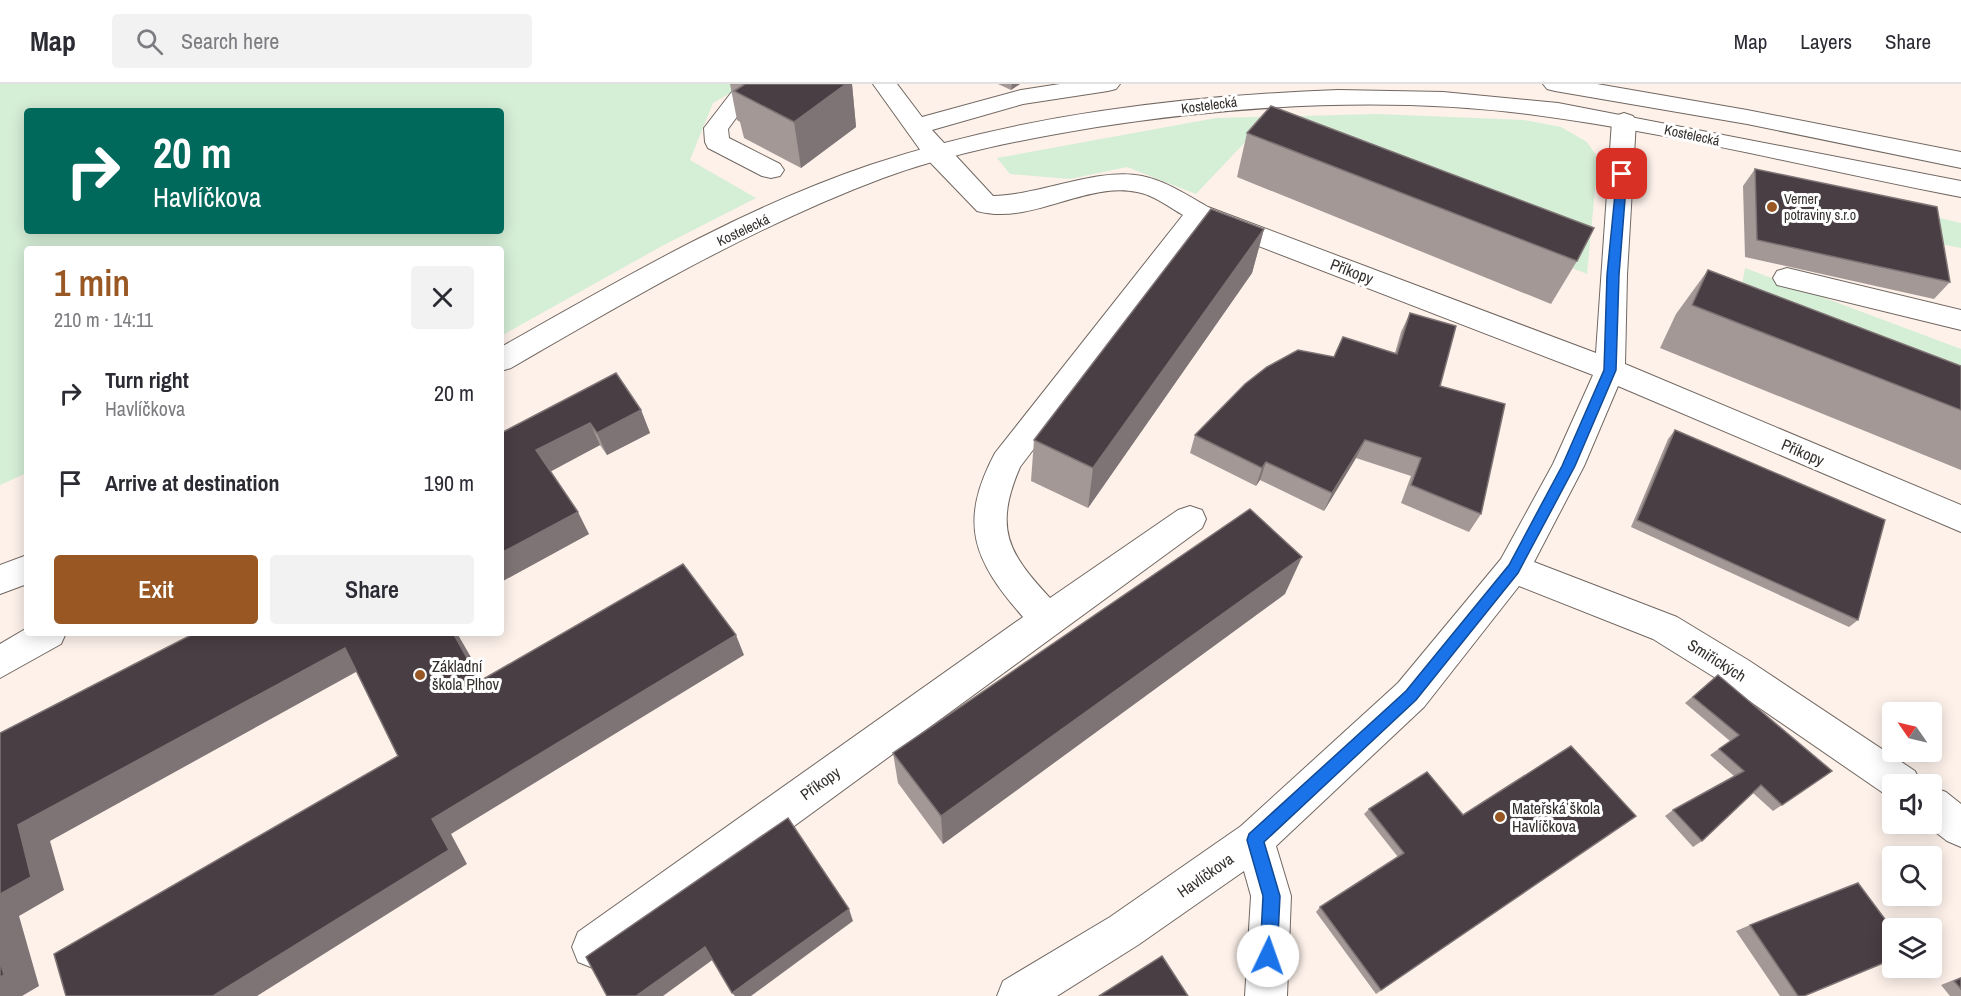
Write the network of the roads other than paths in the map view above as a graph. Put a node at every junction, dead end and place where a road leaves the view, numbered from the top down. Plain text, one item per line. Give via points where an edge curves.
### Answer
1 (756, 84) edge
2 (885, 84) edge
3 (1108, 84) edge
4 (1555, 84) edge
5 (1624, 121) junction
6 (915, 127) junction
7 (935, 152) junction
8 (1961, 160) edge
9 (771, 170) dead end
10 (1961, 189) edge
11 (1199, 213) junction
12 (1787, 278) dead end
13 (1961, 320) edge
14 (504, 358) edge
15 (1610, 370) junction
16 (1190, 519) dead end
17 (1961, 519) edge
18 (1514, 569) junction
19 (24, 570) edge
20 (0, 580) edge
21 (1047, 619) junction
22 (44, 636) edge
23 (0, 662) edge
24 (1887, 774) edge
25 (1942, 814) edge
26 (1961, 828) edge
27 (1255, 840) junction
28 (593, 947) dead end
29 (1018, 996) edge
30 (1266, 996) edge

1 - 9 street via 739,98 716,128 717,142
2 - 6 street, Příkopy
3 - 6 street via 1021,97
4 - 8 street
5 - 7 street, Kostelecká via 1449,99 1303,97 1104,119
5 - 10 street, Kostelecká
5 - 15 street, Havlíčkova
6 - 7 street, Příkopy
7 - 11 street, Příkopy via 986,205 1019,204 1116,182 1152,188
7 - 14 street, Kostelecká via 817,195 677,261
11 - 15 street, Příkopy
11 - 21 street via 1006,462 990,509 994,547 1004,571
12 - 13 street
15 - 17 street, Příkopy
15 - 18 street, Havlíčkova via 1568,466
16 - 21 street, Příkopy
18 - 24 street, Smiřických via 1665,628
18 - 27 street, Havlíčkova via 1411,695
19 - 20 street
21 - 28 street, Příkopy
22 - 23 street
25 - 26 street
27 - 29 street, Havlíčkova via 1124,931
27 - 30 street via 1271,896

